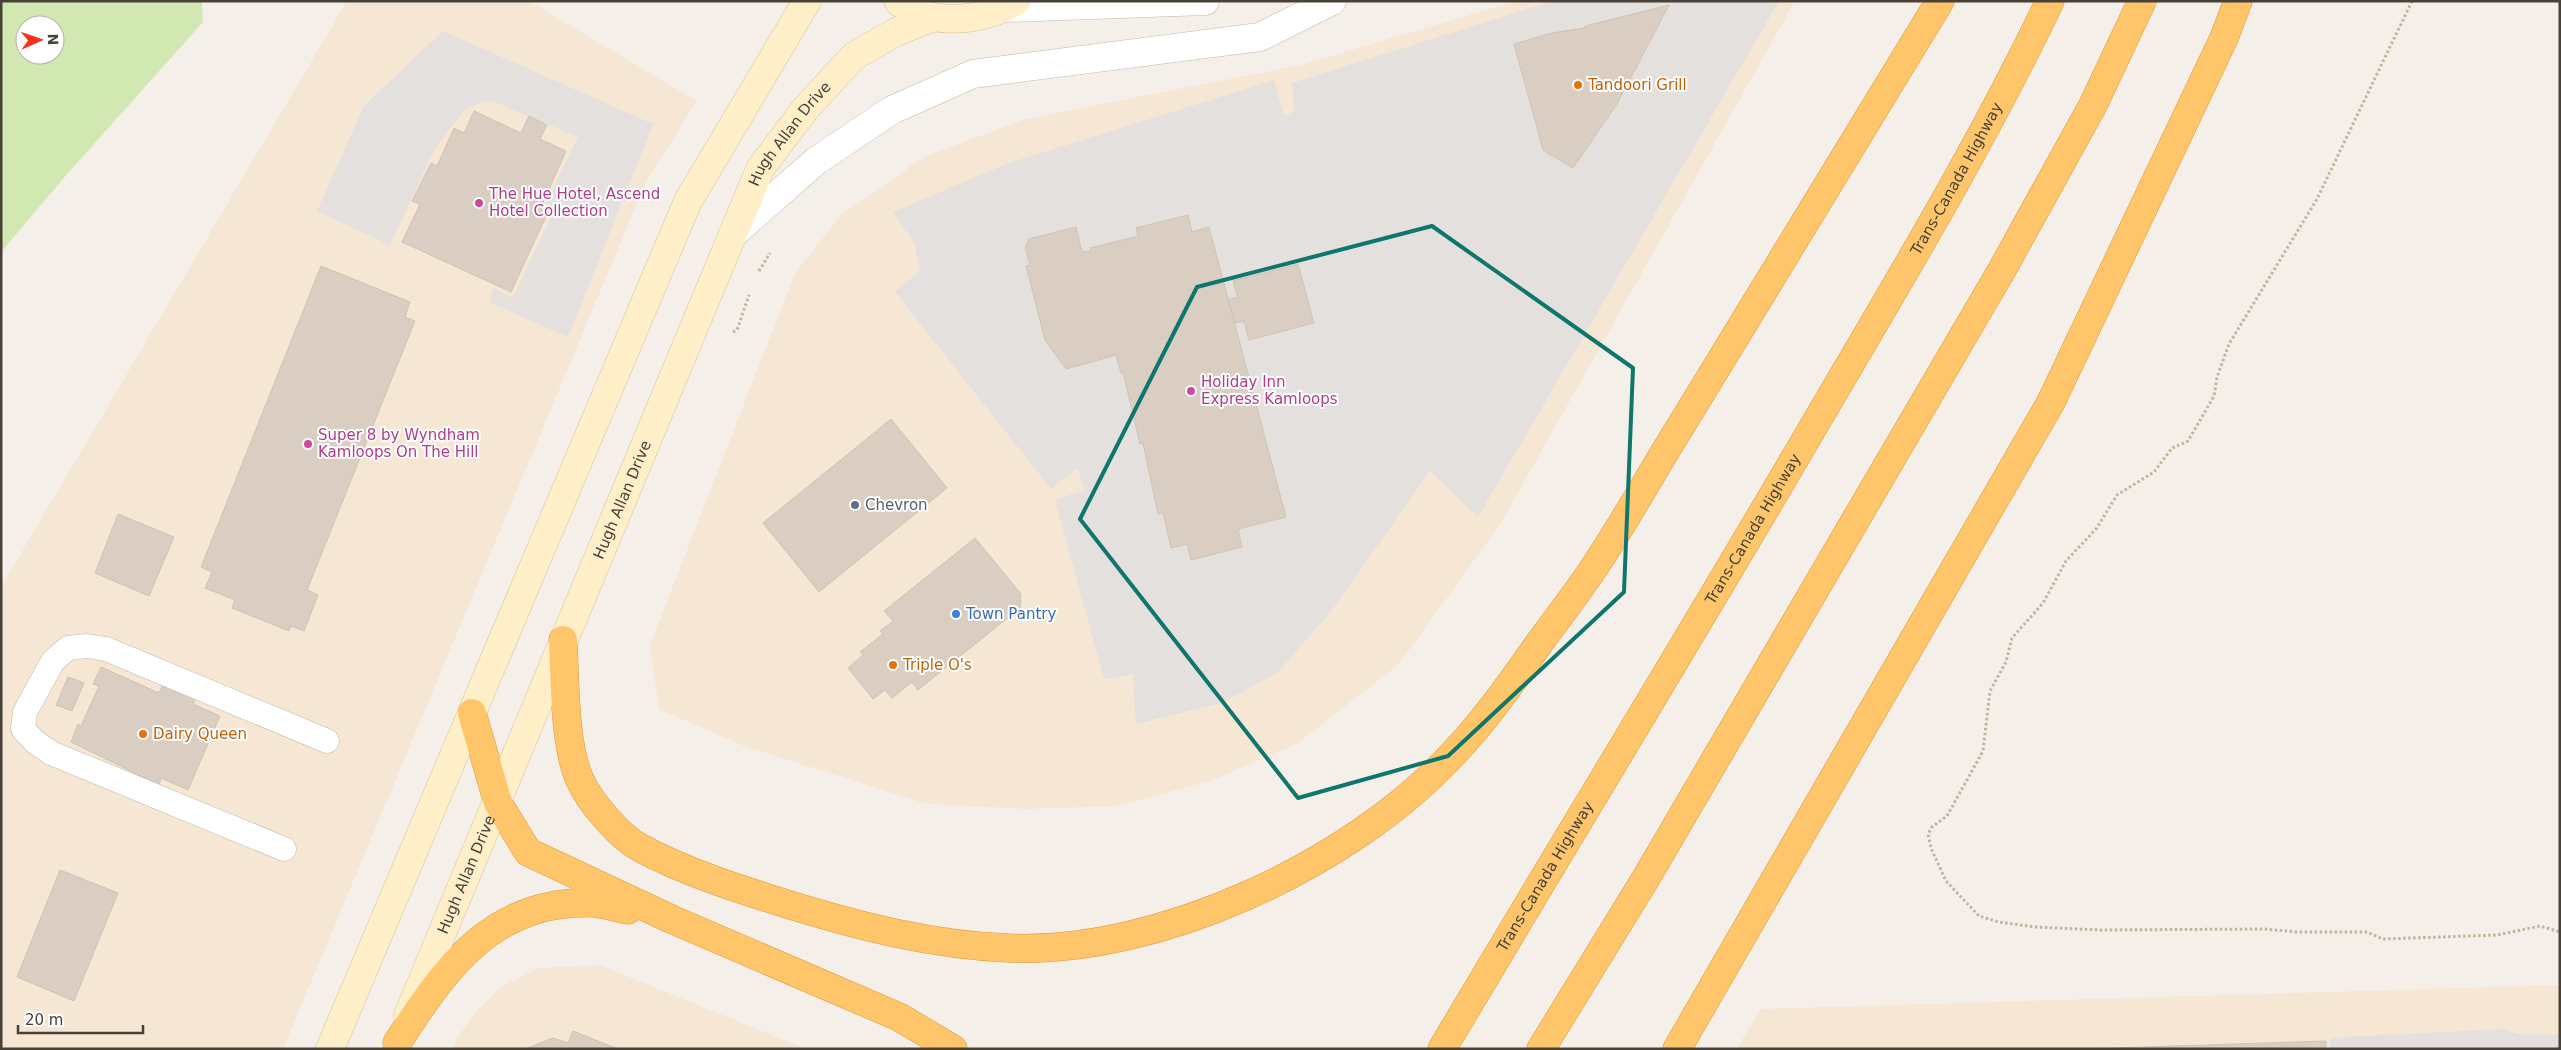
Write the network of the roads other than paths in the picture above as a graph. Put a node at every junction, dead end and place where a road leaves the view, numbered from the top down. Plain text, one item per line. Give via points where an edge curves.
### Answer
1 (807, 1) edge
2 (898, 1) edge
3 (1205, 1) edge
4 (1332, 1) edge
5 (1940, 1) edge
6 (2050, 1) edge
7 (2142, 1) edge
8 (2238, 1) edge
9 (1011, 5) edge
10 (934, 17) junction
11 (733, 234) junction
12 (563, 640) junction
13 (472, 713) junction
14 (327, 741) dead end
15 (498, 803) junction
16 (284, 849) dead end
17 (671, 919) junction
18 (395, 1046) edge
19 (330, 1049) edge
20 (953, 1049) edge
21 (1442, 1049) edge
22 (1541, 1049) edge
23 (1677, 1049) edge

1 - 13 main road via 688,201
2 - 10 main road
3 - 9 street
4 - 11 street via 1260,37 974,74 892,110 816,161
5 - 12 highway via 1597,563 1491,711 1449,759 1397,808 1300,870 1262,890 1139,933 1078,945 1014,949 940,943 833,918 689,870 635,845 598,808 578,778 570,739
6 - 21 highway, Trans-Canada Highway via 1978,145 1912,259
7 - 22 highway via 2093,105 1998,277 1646,878
8 - 23 highway via 2220,46 2051,402
9 - 10 main road via 970,19
10 - 11 main road, Hugh Allan Drive via 896,32 854,56 806,108 760,168
11 - 12 main road, Hugh Allan Drive
12 - 15 main road, Hugh Allan Drive
13 - 15 highway
13 - 19 main road
14 - 16 lane via 106,649 87,646 68,648 53,661 25,712 23,728 34,742 51,753
15 - 17 highway via 528,852
15 - 18 main road, Hugh Allan Drive
17 - 18 highway via 596,903 561,905 519,914 488,933 459,957 427,997
17 - 20 highway via 899,1016

